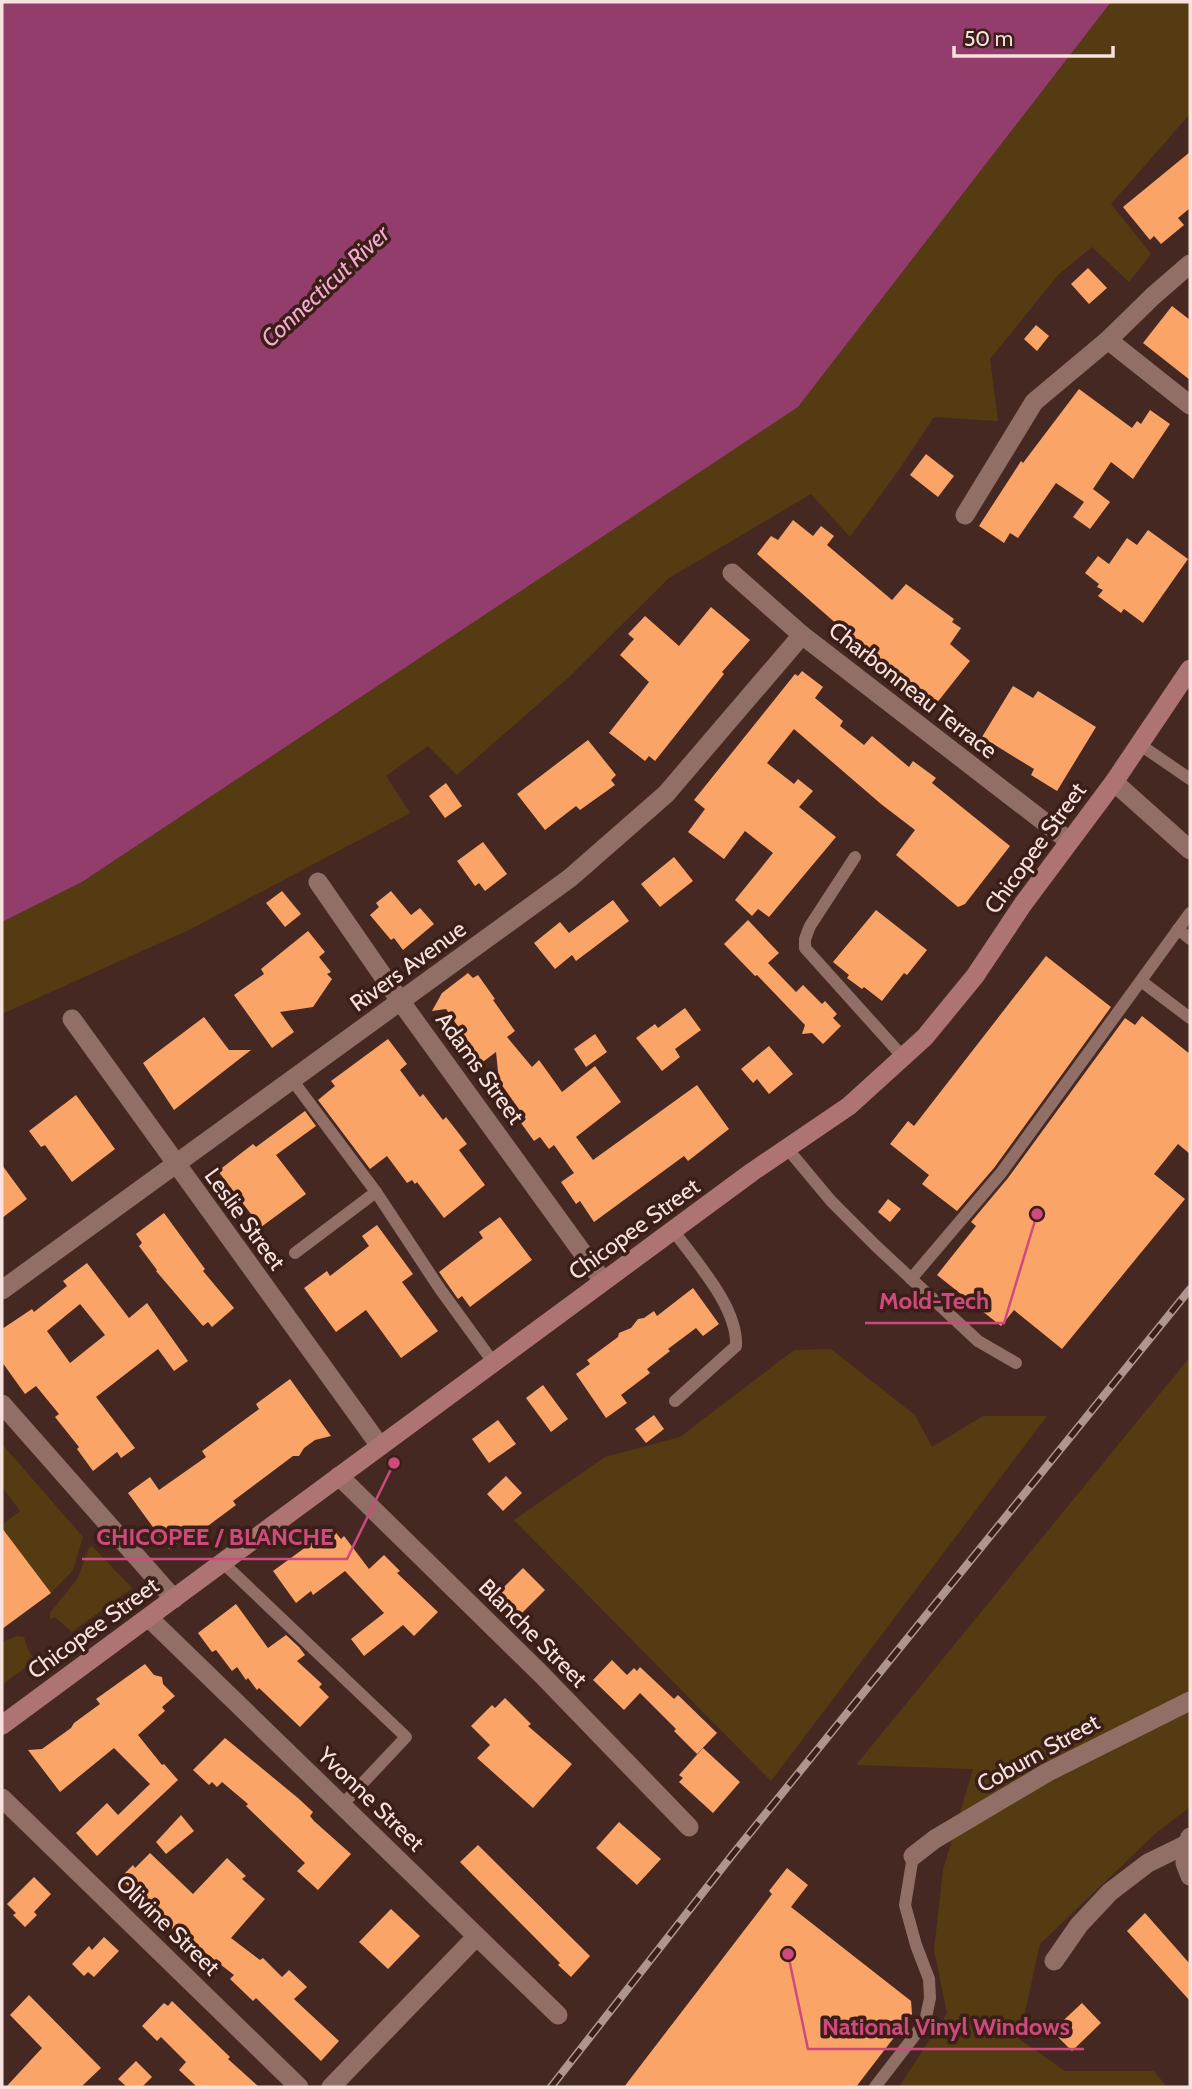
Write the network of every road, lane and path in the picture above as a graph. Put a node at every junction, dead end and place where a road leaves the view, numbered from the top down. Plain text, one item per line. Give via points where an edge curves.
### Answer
1 (1190, 264) edge
2 (1108, 340) junction
3 (1190, 405) edge
4 (965, 515) dead end
5 (732, 573) dead end
6 (802, 635) junction
7 (1190, 669) edge
8 (1139, 744) junction
9 (1190, 779) edge
10 (1114, 782) junction
11 (1069, 841) junction
12 (1190, 850) edge
13 (855, 857) dead end
14 (318, 881) dead end
15 (1190, 913) edge
16 (1178, 929) junction
17 (1190, 939) edge
18 (1141, 981) junction
19 (401, 1002) junction
20 (1190, 1018) edge
21 (72, 1019) dead end
22 (903, 1057) junction
23 (293, 1081) junction
24 (786, 1147) junction
25 (176, 1165) junction
26 (376, 1192) junction
27 (673, 1230) junction
28 (295, 1253) dead end
29 (911, 1279) junction
30 (603, 1281) junction
31 (2, 1290) edge
32 (493, 1362) junction
33 (1016, 1363) dead end
34 (675, 1401) dead end
35 (2, 1404) edge
36 (380, 1446) junction
37 (339, 1476) junction
38 (222, 1562) junction
39 (174, 1599) junction
40 (149, 1618) junction
41 (1190, 1701) edge
42 (2, 1725) edge
43 (2, 1798) edge
44 (342, 1805) junction
45 (689, 1827) dead end
46 (1188, 1840) edge
47 (913, 1856) joint
48 (1190, 1876) edge
49 (476, 1937) junction
50 (1054, 1961) dead end
51 (558, 2015) dead end
52 (299, 2087) edge
53 (331, 2087) edge
54 (875, 2087) edge

1 - 2 street
2 - 3 street
2 - 4 street via 1034,402
5 - 6 street, Charbonneau Terrace
6 - 11 street, Charbonneau Terrace
6 - 19 street, Rivers Avenue via 666,794 570,878
7 - 8 main road, Chicopee Street
8 - 9 lane
8 - 10 main road, Chicopee Street
10 - 11 main road, Chicopee Street
10 - 12 street
11 - 22 main road, Chicopee Street via 975,976
13 - 22 lane via 810,926 805,948
14 - 19 street, Adams Street
15 - 16 lane
16 - 17 lane
16 - 18 lane
18 - 20 lane
18 - 29 lane via 1001,1173
19 - 23 street, Rivers Avenue
19 - 30 street, Adams Street
21 - 25 street, Leslie Street
22 - 24 main road, Chicopee Street via 849,1106
23 - 25 street, Rivers Avenue
23 - 26 lane
24 - 27 main road, Chicopee Street
24 - 29 lane via 831,1201
25 - 31 street, Rivers Avenue
25 - 36 street, Leslie Street
26 - 28 lane
26 - 32 lane
27 - 30 main road, Chicopee Street
27 - 34 lane via 724,1304 737,1333 736,1346
29 - 33 lane via 978,1340
30 - 32 main road, Chicopee Street
32 - 36 main road, Chicopee Street
35 - 39 street
36 - 37 main road, Chicopee Street
37 - 38 main road, Chicopee Street
37 - 45 street, Blanche Street
38 - 39 main road, Chicopee Street
38 - 44 lane via 407,1737
39 - 40 main road, Chicopee Street
40 - 42 main road, Chicopee Street
40 - 44 street, Yvonne Street
41 - 47 street, Coburn Street via 1048,1772
43 - 52 street, Olivine Street
44 - 49 street, Yvonne Street
46 - 48 street via 1185,1863
46 - 50 street via 1110,1892
47 - 54 lane via 905,1905 929,1979 930,1998 925,2022
49 - 51 street, Yvonne Street
49 - 53 street

